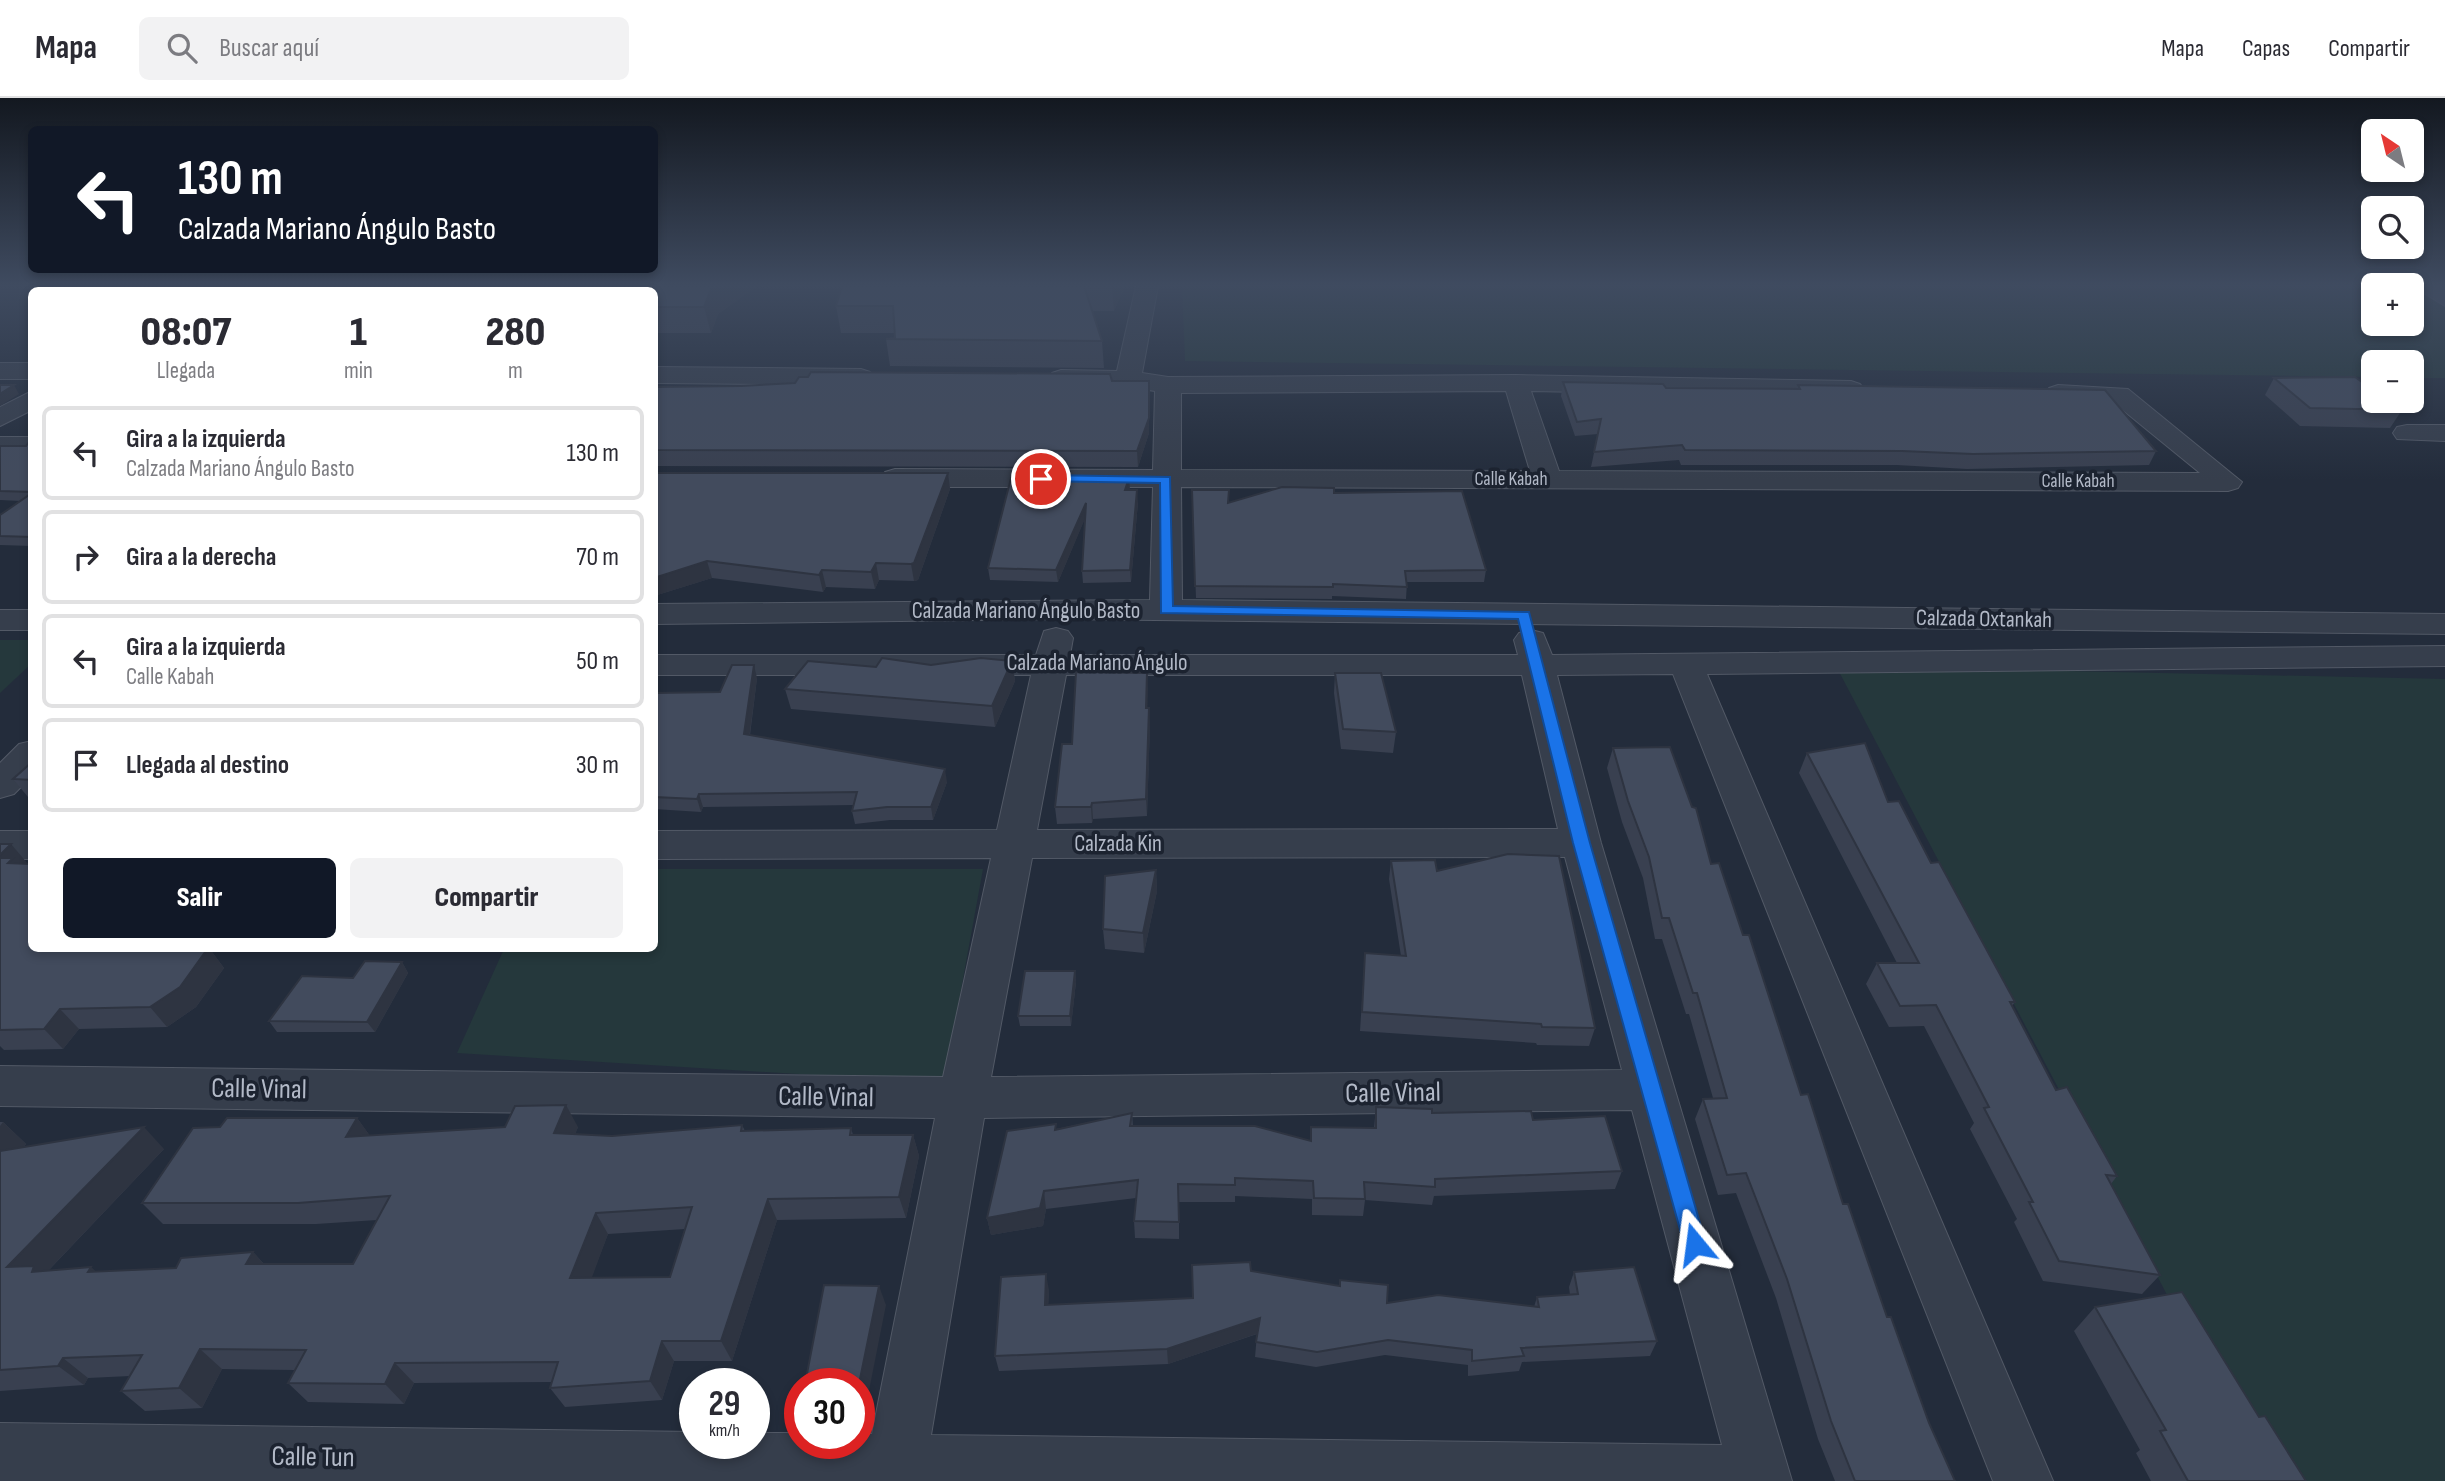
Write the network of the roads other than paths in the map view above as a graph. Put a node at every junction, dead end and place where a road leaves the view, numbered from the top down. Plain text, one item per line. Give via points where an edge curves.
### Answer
1 (1134, 351) edge
2 (658, 375) edge
3 (891, 377) edge
4 (1031, 378) edge
5 (1128, 379) junction
6 (1516, 383) junction
7 (1168, 385) junction
8 (1872, 390) edge
9 (2036, 393) edge
10 (28, 401) edge
11 (0, 418) edge
12 (2407, 433) dead end
13 (2445, 433) edge
14 (0, 445) edge
15 (28, 445) edge
16 (873, 478) edge
17 (1166, 479) junction
18 (1547, 479) junction
19 (1083, 609) junction
20 (1166, 610) junction
21 (658, 614) edge
22 (1524, 615) junction
23 (1763, 617) junction
24 (0, 620) edge
25 (28, 620) edge
26 (2445, 624) edge
27 (2445, 656) edge
28 (1065, 663) junction
29 (1772, 663) junction
30 (1686, 664) junction
31 (658, 665) edge
32 (1539, 665) junction
33 (28, 757) edge
34 (0, 785) edge
35 (1581, 843) junction
36 (0, 845) edge
37 (28, 845) edge
38 (658, 845) edge
39 (1012, 845) junction
40 (0, 1086) edge
41 (1651, 1090) junction
42 (962, 1098) junction
43 (0, 1453) edge
44 (894, 1473) edge
45 (1761, 1479) edge
46 (2023, 1481) edge

1 - 5 street
2 - 3 street
4 - 5 street
5 - 7 street
6 - 7 street
6 - 8 street
6 - 18 street
7 - 17 street
9 - 18 street, Calle Kabah via 2119,394 2228,482
10 - 11 street
12 - 13 street
14 - 15 street
16 - 17 street, Calle Kabah
17 - 18 street, Calle Kabah
17 - 20 street
19 - 20 street, Calzada Mariano Ángulo Basto
19 - 21 street, Calzada Mariano Ángulo Basto
19 - 28 street
20 - 22 street, Calzada Mariano Ángulo Basto
22 - 23 street, Calzada Oxtankah
22 - 32 street
23 - 26 street, Calzada Oxtankah
23 - 29 street
24 - 25 street
27 - 29 street, Calzada Oxtankah
28 - 31 street, Calzada Mariano Ángulo
28 - 32 street, Calzada Mariano Ángulo
28 - 39 street
29 - 30 street, Calzada Oxtankah
30 - 32 street, Calzada Oxtankah
30 - 46 street
32 - 35 street
33 - 34 street
35 - 39 street, Calzada Kin
35 - 41 street
36 - 37 street
38 - 39 street, Calzada Kin
39 - 42 street
40 - 42 street, Calle Vinal
41 - 42 street, Calle Vinal
41 - 45 street
42 - 44 street
43 - 44 street, Calle Tun
44 - 45 street, Calle Tun

